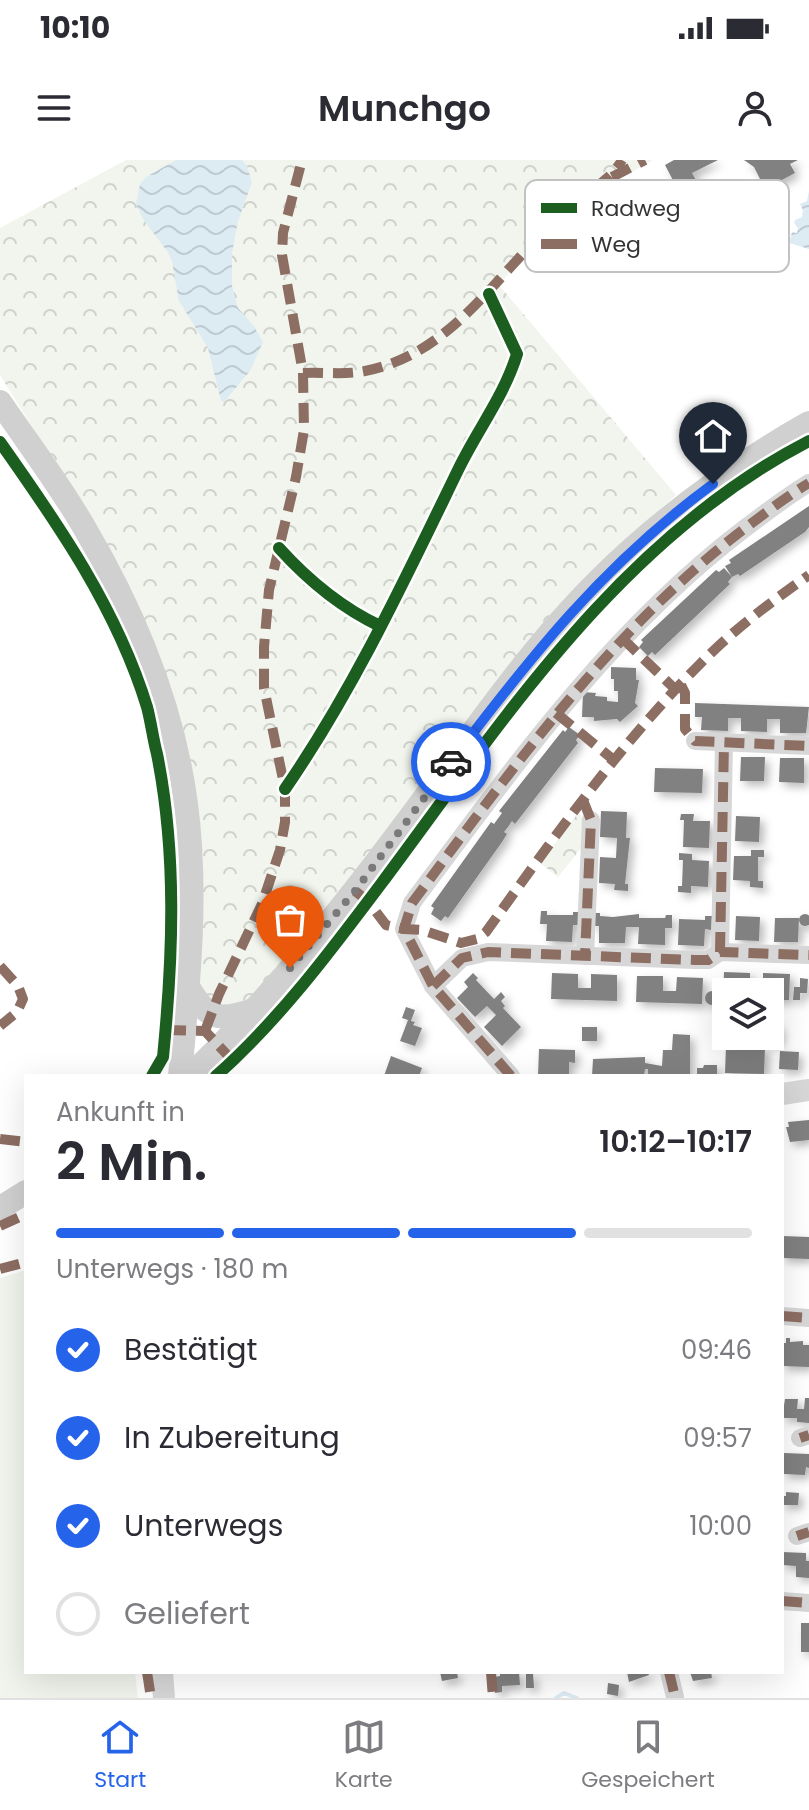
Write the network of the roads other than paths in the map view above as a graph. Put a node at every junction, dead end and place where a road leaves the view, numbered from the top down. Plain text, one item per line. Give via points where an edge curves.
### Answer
1 (0, 402) edge
2 (809, 423) edge
3 (809, 483) edge
4 (695, 741) dead end
5 (724, 743) junction
6 (809, 746) edge
7 (591, 820) dead end
8 (720, 952) junction
9 (809, 955) edge
10 (585, 956) junction
11 (187, 985) junction
12 (433, 986) junction
13 (253, 1010) junction
14 (180, 1074) edge
15 (192, 1074) edge
16 (509, 1074) edge
17 (809, 1090) edge
18 (784, 1094) edge
19 (24, 1193) edge
20 (0, 1208) edge
21 (784, 1316) edge
22 (809, 1318) edge
23 (784, 1601) edge
24 (809, 1603) edge
25 (162, 1674) edge
26 (669, 1674) edge
27 (675, 1697) edge
28 (164, 1698) edge

1 - 11 main road via 109,571 162,700 187,805 192,893
2 - 13 main road via 684,505 600,579 507,686 355,891
3 - 12 street via 707,557 622,638 480,811 412,903 404,929
4 - 5 street
5 - 6 street
5 - 8 street
7 - 10 street
8 - 9 street
8 - 10 street via 708,960
10 - 12 street via 488,952 462,958
11 - 13 main road via 211,1015 229,1017
11 - 14 main road
12 - 16 street
13 - 15 main road
17 - 18 street
19 - 20 main road
21 - 22 street
23 - 24 street
25 - 28 street
26 - 27 street

